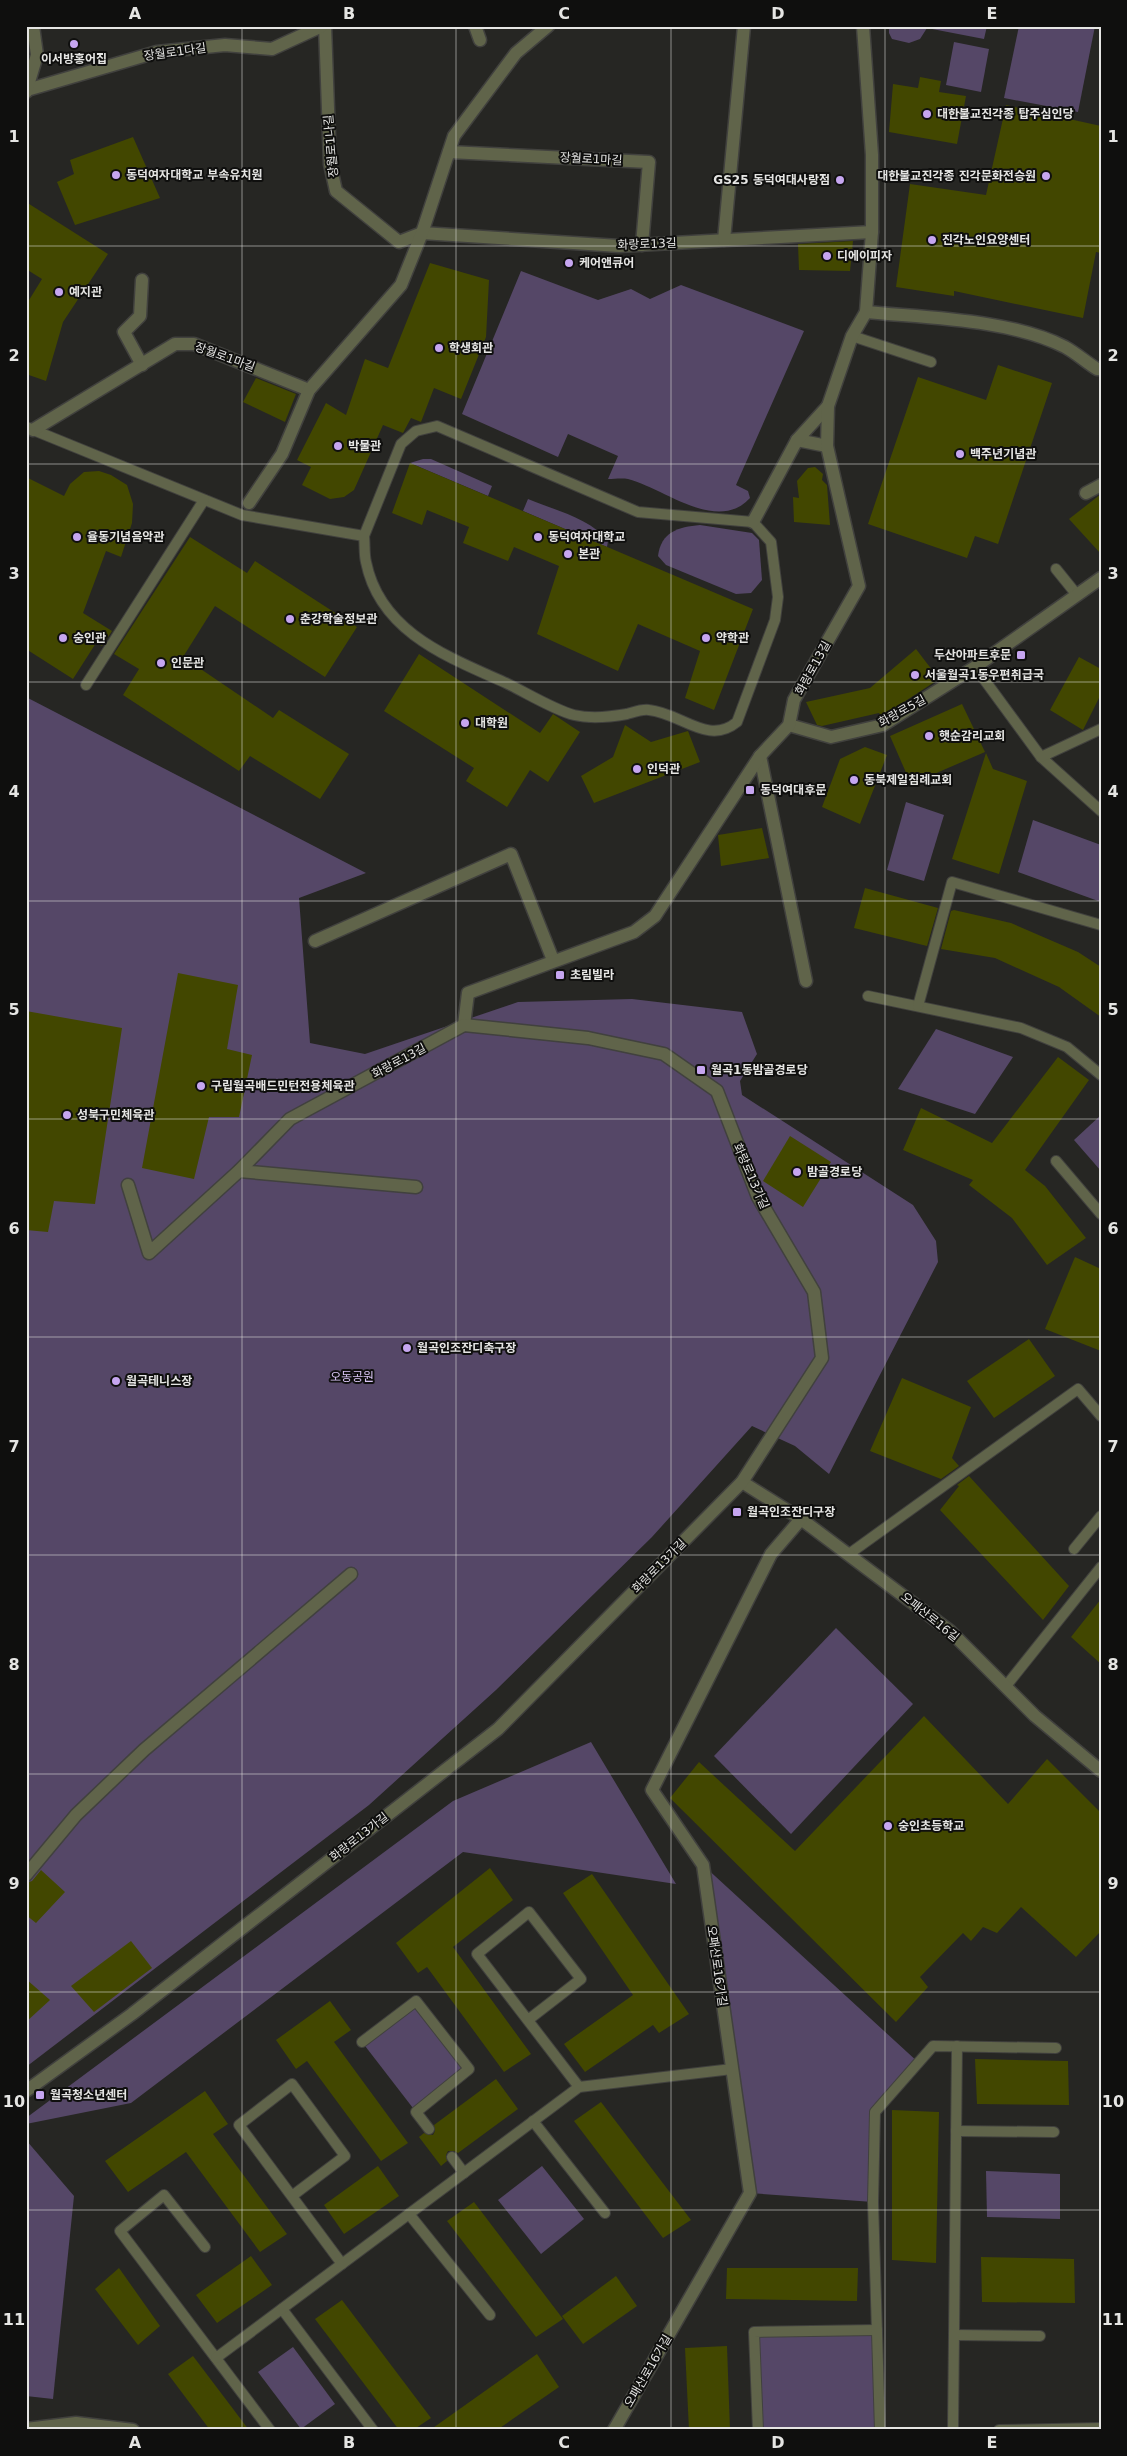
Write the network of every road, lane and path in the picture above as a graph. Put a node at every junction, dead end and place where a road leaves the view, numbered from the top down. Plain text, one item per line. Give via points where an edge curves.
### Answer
1 (33, 26) edge
2 (323, 26) edge
3 (475, 26) edge
4 (548, 26) edge
5 (744, 26) edge
6 (864, 26) edge
7 (480, 40) dead end
8 (27, 91) edge
9 (449, 152) junction
10 (872, 232) junction
11 (422, 233) junction
12 (724, 240) junction
13 (642, 245) junction
14 (142, 280) dead end
15 (866, 312) junction
16 (852, 336) junction
17 (932, 362) dead end
18 (142, 365) junction
19 (1101, 369) edge
20 (309, 390) junction
21 (828, 406) junction
22 (30, 429) edge
23 (797, 440) junction
24 (827, 446) junction
25 (1101, 485) edge
26 (1086, 493) dead end
27 (204, 500) junction
28 (250, 503) joint
29 (242, 515) junction
30 (753, 522) junction
31 (364, 536) junction
32 (1056, 569) dead end
33 (1101, 578) edge
34 (1077, 595) junction
35 (975, 667) junction
36 (86, 686) dead end
37 (790, 725) junction
38 (1101, 729) edge
39 (760, 756) junction
40 (1041, 756) junction
41 (1101, 811) edge
42 (1101, 925) edge
43 (315, 941) dead end
44 (553, 960) junction
45 (806, 981) dead end
46 (868, 996) dead end
47 (918, 1006) junction
48 (464, 1025) junction
49 (1101, 1075) edge
50 (1056, 1161) dead end
51 (239, 1171) junction
52 (128, 1185) dead end
53 (416, 1187) dead end
54 (1101, 1214) edge
55 (1101, 1416) edge
56 (742, 1482) junction
57 (1101, 1516) edge
58 (801, 1519) junction
59 (1074, 1549) dead end
60 (849, 1554) junction
61 (1101, 1567) edge
62 (350, 1574) dead end
63 (1006, 1686) junction
64 (1101, 1772) edge
65 (26, 1875) edge
66 (528, 2020) junction
67 (362, 2042) dead end
68 (957, 2046) junction
69 (1056, 2048) dead end
70 (732, 2069) junction
71 (579, 2087) junction
72 (26, 2091) edge
73 (534, 2121) junction
74 (429, 2129) dead end
75 (956, 2131) junction
76 (1054, 2132) dead end
77 (452, 2157) dead end
78 (464, 2173) junction
79 (292, 2196) junction
80 (605, 2213) dead end
81 (409, 2214) junction
82 (205, 2247) dead end
83 (342, 2264) junction
84 (282, 2309) junction
85 (490, 2315) dead end
86 (877, 2330) junction
87 (954, 2335) junction
88 (1040, 2336) dead end
89 (216, 2358) junction
90 (1101, 2428) edge
91 (26, 2429) edge
92 (133, 2430) edge
93 (270, 2430) edge
94 (373, 2430) edge
95 (614, 2430) edge
96 (758, 2430) edge
97 (880, 2430) edge
98 (953, 2430) edge
99 (999, 2430) edge

1 - 8 street via 37,55
2 - 8 street, 장월로1다길 via 272,49 225,45 157,52
2 - 11 street, 장월로1나길 via 330,164 336,191 399,242
3 - 7 street
4 - 9 street via 516,53 454,136
5 - 12 street
6 - 10 street, 화랑로13길 via 872,155
9 - 11 street
9 - 13 street, 장월로1마길 via 649,162
10 - 12 street, 화랑로13길
10 - 15 street, 화랑로13길
11 - 13 street, 화랑로13길
11 - 20 street via 400,285
12 - 13 street, 화랑로13길
14 - 18 street via 140,316 124,332
15 - 16 street, 화랑로13길
15 - 19 street via 1008,327 1066,348
16 - 17 lane
16 - 21 street, 화랑로13길
18 - 20 street, 장월로1마길 via 175,344 194,344
18 - 22 street, 장월로1마길
20 - 28 street via 282,454
21 - 23 street
21 - 24 street, 화랑로13길
22 - 27 lane
23 - 24 street
23 - 30 street
24 - 37 street, 화랑로13길 via 859,586 794,700
25 - 26 street
27 - 29 lane
27 - 36 lane
28 - 29 lane
29 - 31 lane
30 - 31 lane via 638,512 437,426 416,431 401,444
30 - 31 lane via 771,542 778,597 775,620 737,722 726,730 710,732 648,710 600,718 574,715 433,649 407,631 389,611 374,586 366,562
32 - 34 lane
33 - 34 street, 화랑로5길
34 - 35 street, 화랑로5길
35 - 37 street, 화랑로5길 via 883,725 831,737
35 - 40 lane
37 - 39 street
38 - 40 lane
39 - 44 street via 655,916 634,932
39 - 45 street
40 - 41 lane
42 - 47 lane via 952,882
43 - 44 street via 511,854
44 - 48 street via 468,993
46 - 47 lane
47 - 49 lane via 1021,1028 1067,1047
48 - 51 street, 화랑로13길 via 290,1119
48 - 56 street, 화랑로13가길 via 588,1038 664,1054 717,1091 758,1197 814,1292 822,1358
50 - 54 lane
51 - 52 street, 화랑로13길 via 149,1252
51 - 53 street
55 - 60 lane via 1078,1389
56 - 58 street, 오패산로16길
56 - 72 street, 화랑로13가길 via 498,1728 132,2014
57 - 59 lane
58 - 60 street, 오패산로16길
58 - 70 street, 오패산로16가길 via 771,1554 652,1790 703,1865
60 - 63 street, 오패산로16길 via 950,1631
61 - 63 lane
62 - 65 street via 144,1750 76,1815
63 - 64 street, 오패산로16길 via 1035,1716
66 - 66 lane via 477,1954 530,1912 581,1979
66 - 71 lane
67 - 74 lane via 416,2001 469,2069 416,2112
68 - 69 lane
68 - 75 lane
68 - 86 lane via 934,2046 875,2112 873,2202
70 - 71 lane
70 - 95 street, 오패산로16가길 via 750,2193
71 - 73 lane
73 - 78 lane
73 - 80 lane
75 - 76 lane
75 - 87 lane
77 - 78 lane
78 - 81 lane
79 - 79 lane via 239,2125 292,2084 345,2156
79 - 83 lane
81 - 83 lane
81 - 85 lane
82 - 89 lane via 164,2195 120,2230
83 - 84 lane
84 - 89 lane
84 - 94 lane
86 - 96 lane via 754,2332
86 - 97 lane
87 - 88 lane
87 - 98 lane
89 - 93 lane
90 - 99 lane
91 - 92 street via 76,2423

